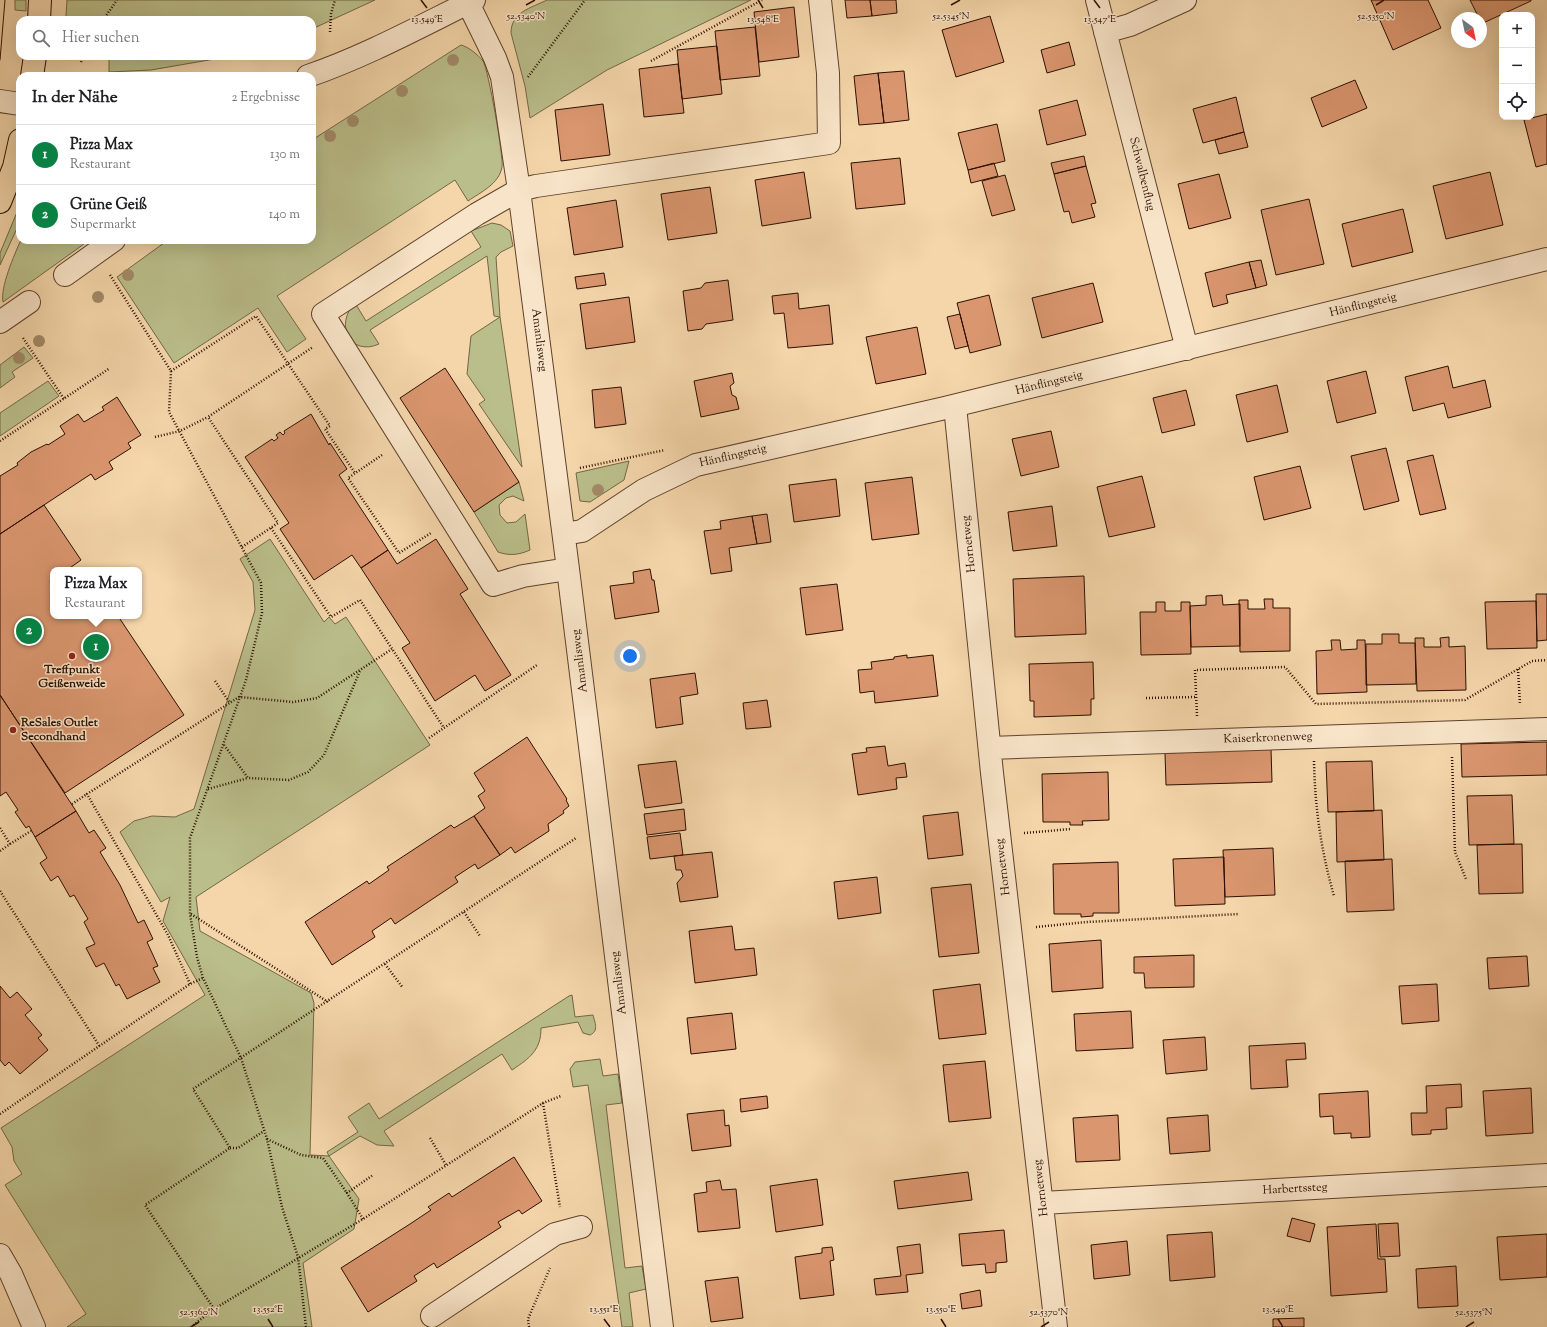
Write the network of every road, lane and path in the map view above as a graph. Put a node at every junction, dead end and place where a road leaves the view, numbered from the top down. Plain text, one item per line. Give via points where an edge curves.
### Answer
1 (40, 0) edge
2 (117, 0) edge
3 (335, 0) edge
4 (585, 0) edge
5 (762, 0) edge
6 (820, 0) edge
7 (1097, 0) edge
8 (1185, 0) edge
9 (471, 1) edge
10 (39, 16) edge
11 (106, 16) edge
12 (330, 32) dead end
13 (1105, 32) junction
14 (34, 60) edge
15 (651, 61) dead end
16 (33, 72) edge
17 (316, 73) edge
18 (526, 80) dead end
19 (0, 101) edge
20 (16, 103) edge
21 (16, 158) edge
22 (519, 190) junction
23 (0, 202) edge
24 (109, 244) edge
25 (1547, 259) edge
26 (110, 275) dead end
27 (65, 276) dead end
28 (29, 302) dead end
29 (0, 322) edge
30 (23, 338) dead end
31 (315, 346) dead end
32 (1186, 349) junction
33 (288, 364) junction
34 (110, 368) dead end
35 (172, 371) junction
36 (64, 399) junction
37 (955, 406) junction
38 (208, 417) junction
39 (180, 431) junction
40 (155, 436) dead end
41 (0, 441) edge
42 (402, 441) junction
43 (673, 448) dead end
44 (579, 468) dead end
45 (355, 473) junction
46 (452, 520) junction
47 (271, 528) junction
48 (564, 534) junction
49 (242, 546) junction
50 (568, 569) junction
51 (392, 649) junction
52 (1547, 660) edge
53 (537, 664) dead end
54 (1518, 669) junction
55 (360, 670) junction
56 (215, 681) dead end
57 (239, 697) junction
58 (1196, 697) junction
59 (1146, 698) dead end
60 (230, 703) junction
61 (444, 728) junction
62 (1547, 729) edge
63 (1521, 730) junction
64 (1451, 732) junction
65 (1313, 737) junction
66 (429, 738) dead end
67 (1198, 741) junction
68 (223, 744) junction
69 (990, 748) junction
70 (248, 778) junction
71 (208, 789) junction
72 (87, 794) junction
73 (72, 804) dead end
74 (600, 823) junction
75 (0, 828) edge
76 (1071, 829) dead end
77 (31, 831) dead end
78 (1000, 835) junction
79 (10, 844) junction
80 (0, 851) edge
81 (1466, 878) dead end
82 (0, 892) edge
83 (1334, 896) dead end
84 (464, 912) junction
85 (190, 914) junction
86 (1239, 914) dead end
87 (1011, 930) junction
88 (480, 936) dead end
89 (385, 964) junction
90 (203, 978) junction
91 (190, 984) junction
92 (403, 988) dead end
93 (328, 1002) junction
94 (100, 1047) junction
95 (241, 1058) junction
96 (561, 1096) dead end
97 (542, 1102) junction
98 (0, 1114) edge
99 (264, 1131) junction
100 (430, 1138) dead end
101 (267, 1139) junction
102 (230, 1148) junction
103 (446, 1165) junction
104 (373, 1175) dead end
105 (1547, 1175) edge
106 (347, 1193) junction
107 (1042, 1203) junction
108 (363, 1218) junction
109 (564, 1233) junction
110 (0, 1256) edge
111 (298, 1257) junction
112 (214, 1309) junction
113 (432, 1316) dead end
114 (34, 1327) edge
115 (191, 1327) edge
116 (306, 1327) edge
117 (530, 1327) edge
118 (662, 1327) edge
119 (1056, 1327) edge

1 - 10 main road
2 - 11 path
3 - 12 path
4 - 18 path
5 - 15 path
6 - 22 street via 828,74 829,143
7 - 13 street, Schwalbenflug
8 - 13 street via 1130,25
9 - 17 street via 350,61
9 - 22 street, Amanlisweg via 502,77
13 - 32 street, Schwalbenflug
14 - 16 main road
19 - 20 street
21 - 23 main road
22 - 42 street via 477,214 323,314
22 - 48 street, Amanlisweg
24 - 27 street
25 - 32 street, Hänflingsteig
26 - 35 path
28 - 29 street
30 - 36 path
31 - 33 path
32 - 37 street, Hänflingsteig
33 - 35 path via 256,316
33 - 38 path
33 - 45 path via 330,426 325,429
34 - 36 path
35 - 39 path via 169,412
36 - 41 path
37 - 48 street, Hänflingsteig via 696,465 644,490 582,531
37 - 69 street, Hornetweg
38 - 39 path
38 - 47 path via 278,523
39 - 40 path
39 - 49 path
42 - 45 path
42 - 46 street
43 - 44 path
45 - 46 path via 348,478 399,553
46 - 50 street via 493,585 523,576
47 - 49 path
47 - 51 path via 331,617 360,600
48 - 50 street, Amanlisweg
49 - 57 path via 261,582 262,613 246,680
50 - 74 street, Amanlisweg
51 - 55 path
51 - 61 path
52 - 54 path via 1532,661
53 - 61 path
54 - 58 path via 1465,700 1316,704 1285,667 1195,670
54 - 63 path
55 - 57 path via 317,698 293,702
55 - 70 path via 324,755 308,772 289,780
56 - 60 path
57 - 60 path
57 - 68 path
58 - 59 path
58 - 67 path
60 - 72 path
61 - 66 path
62 - 63 street, Kaiserkronenweg
63 - 64 street, Kaiserkronenweg
64 - 65 street, Kaiserkronenweg
64 - 81 path via 1455,852
65 - 67 street, Kaiserkronenweg
65 - 83 path via 1316,814 1324,860
67 - 69 street, Kaiserkronenweg
68 - 70 path
68 - 71 path
69 - 78 street, Hornetweg
70 - 71 path
71 - 85 path via 190,838
72 - 73 path
72 - 91 path via 164,928
74 - 84 path
74 - 118 street, Amanlisweg
75 - 79 path
76 - 78 path
77 - 79 path
78 - 87 street, Hornetweg
79 - 80 path
82 - 94 path
84 - 88 path
84 - 89 path
85 - 90 path
85 - 93 path
86 - 87 path via 1087,922
87 - 107 street, Hornetweg
89 - 92 path
89 - 93 path
90 - 91 path
90 - 95 path
91 - 94 path
93 - 95 path
94 - 98 path
95 - 99 path
95 - 102 path via 193,1089
96 - 97 path
97 - 103 path
97 - 109 path
99 - 101 path
99 - 102 path via 238,1148
100 - 103 path
101 - 106 path via 301,1155 323,1158
101 - 111 path via 282,1207
102 - 112 path via 145,1205
103 - 108 path
104 - 106 path
105 - 107 street, Harbertssteg
106 - 108 path
107 - 119 street, Hornetweg
108 - 111 path
109 - 113 street
109 - 117 path via 528,1319
110 - 114 street
111 - 112 path
111 - 116 path
112 - 115 path

